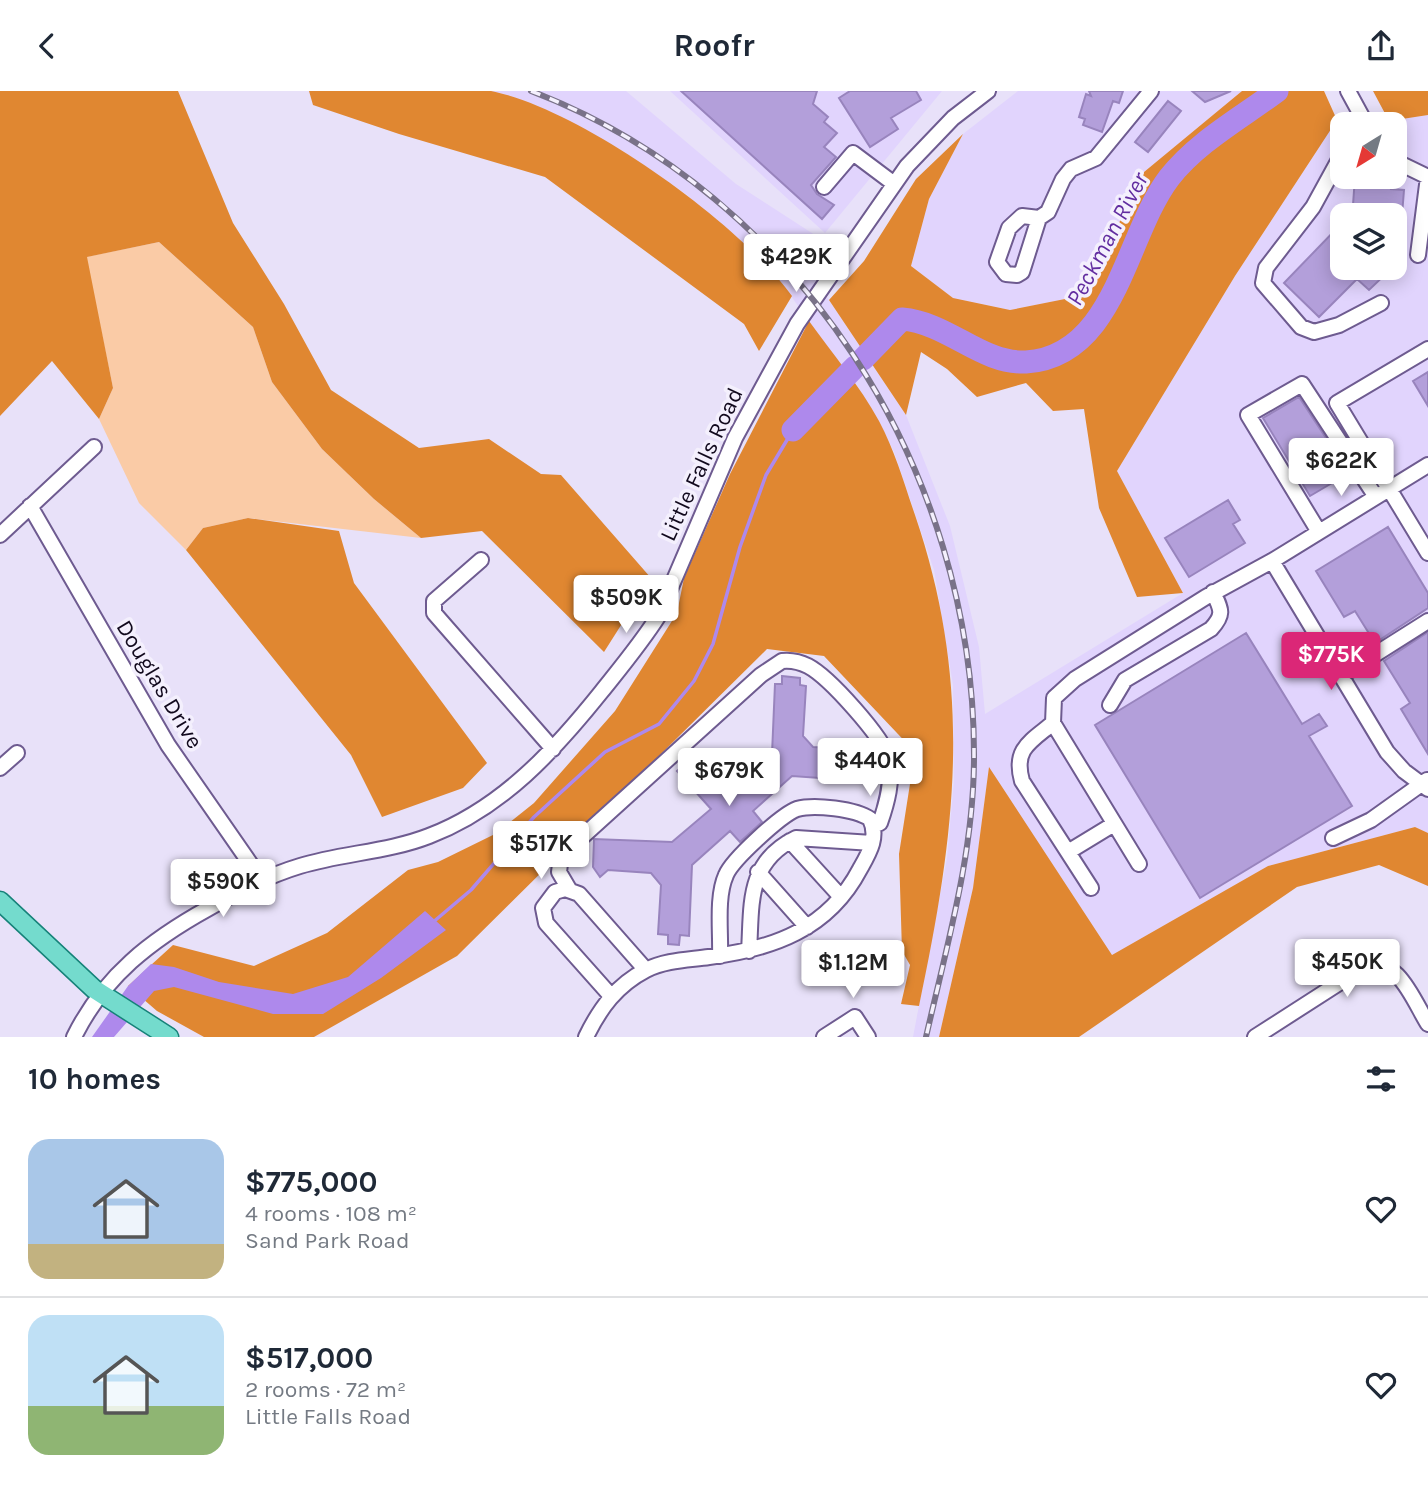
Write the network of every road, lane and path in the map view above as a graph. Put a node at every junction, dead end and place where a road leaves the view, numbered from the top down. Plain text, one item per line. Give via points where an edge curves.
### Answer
1 (988, 91) edge
2 (1151, 91) edge
3 (1348, 91) edge
4 (1359, 112) edge
5 (1407, 166) edge
6 (1330, 177) edge
7 (1428, 177) edge
8 (893, 183) junction
9 (824, 187) dead end
10 (1039, 218) dead end
11 (1418, 255) dead end
12 (1381, 303) dead end
13 (1428, 349) edge
14 (94, 447) dead end
15 (1428, 465) edge
16 (1382, 493) junction
17 (30, 506) junction
18 (1319, 532) junction
19 (0, 535) edge
20 (1428, 553) edge
21 (481, 560) dead end
22 (1272, 561) junction
23 (1213, 592) junction
24 (1428, 621) edge
25 (1342, 676) junction
26 (1110, 705) dead end
27 (1053, 723) junction
28 (554, 749) junction
29 (17, 753) dead end
30 (0, 768) edge
31 (1425, 784) edge
32 (1114, 824) junction
33 (873, 826) junction
34 (1333, 838) dead end
35 (790, 841) junction
36 (872, 843) junction
37 (1068, 852) junction
38 (1139, 864) dead end
39 (758, 872) junction
40 (261, 879) junction
41 (1091, 888) dead end
42 (569, 889) junction
43 (841, 897) junction
44 (0, 901) edge
45 (807, 927) junction
46 (749, 951) junction
47 (720, 955) junction
48 (646, 971) junction
49 (611, 996) junction
50 (103, 997) junction
51 (1428, 1024) edge
52 (141, 1027) edge
53 (74, 1037) edge
54 (169, 1037) edge
55 (586, 1037) edge
56 (824, 1037) edge
57 (868, 1037) edge
58 (1255, 1037) edge

1 - 8 street, Little Falls Road via 937,133
2 - 10 street via 1096,158 1071,169 1048,212
3 - 4 street
5 - 7 street
6 - 12 street via 1313,207 1266,268 1263,283 1301,327 1314,332
7 - 11 street
8 - 9 street via 853,153
8 - 28 street, Little Falls Road via 775,361 735,438 659,615
13 - 16 street via 1337,403
14 - 17 street
15 - 16 street
16 - 18 street
16 - 18 street via 1302,384 1248,415
16 - 20 street
17 - 19 street
17 - 40 street, Douglas Drive via 168,745
18 - 22 street
21 - 28 street via 435,601 434,613
22 - 23 street
22 - 25 street
23 - 26 street via 1223,611 1212,629 1125,680
23 - 27 street via 1061,689 1054,698
24 - 25 street
25 - 31 street via 1387,752
27 - 32 street
27 - 37 street via 1025,747 1018,767 1022,781
28 - 40 street, Little Falls Road via 522,779 466,818 429,836
29 - 30 street
31 - 34 street via 1371,820
32 - 37 street
32 - 38 street
33 - 36 street
33 - 42 street via 880,823 889,791 886,750 820,675 802,663 782,661 561,856 559,872
33 - 47 street via 854,810 804,808 774,826 733,864 724,879
35 - 36 street
35 - 39 street
35 - 43 street
36 - 43 street
37 - 41 street
39 - 45 street
39 - 46 street
40 - 50 street, Little Falls Road via 160,936 118,972
42 - 48 street
42 - 49 street via 546,902 543,919
43 - 45 street
44 - 50 main road
45 - 46 street
46 - 47 street
47 - 48 street via 671,961
48 - 49 street
49 - 55 street
50 - 52 main road
50 - 53 street, Little Falls Road
51 - 58 street via 1395,972 1375,964
52 - 54 main road
56 - 57 street via 855,1017

